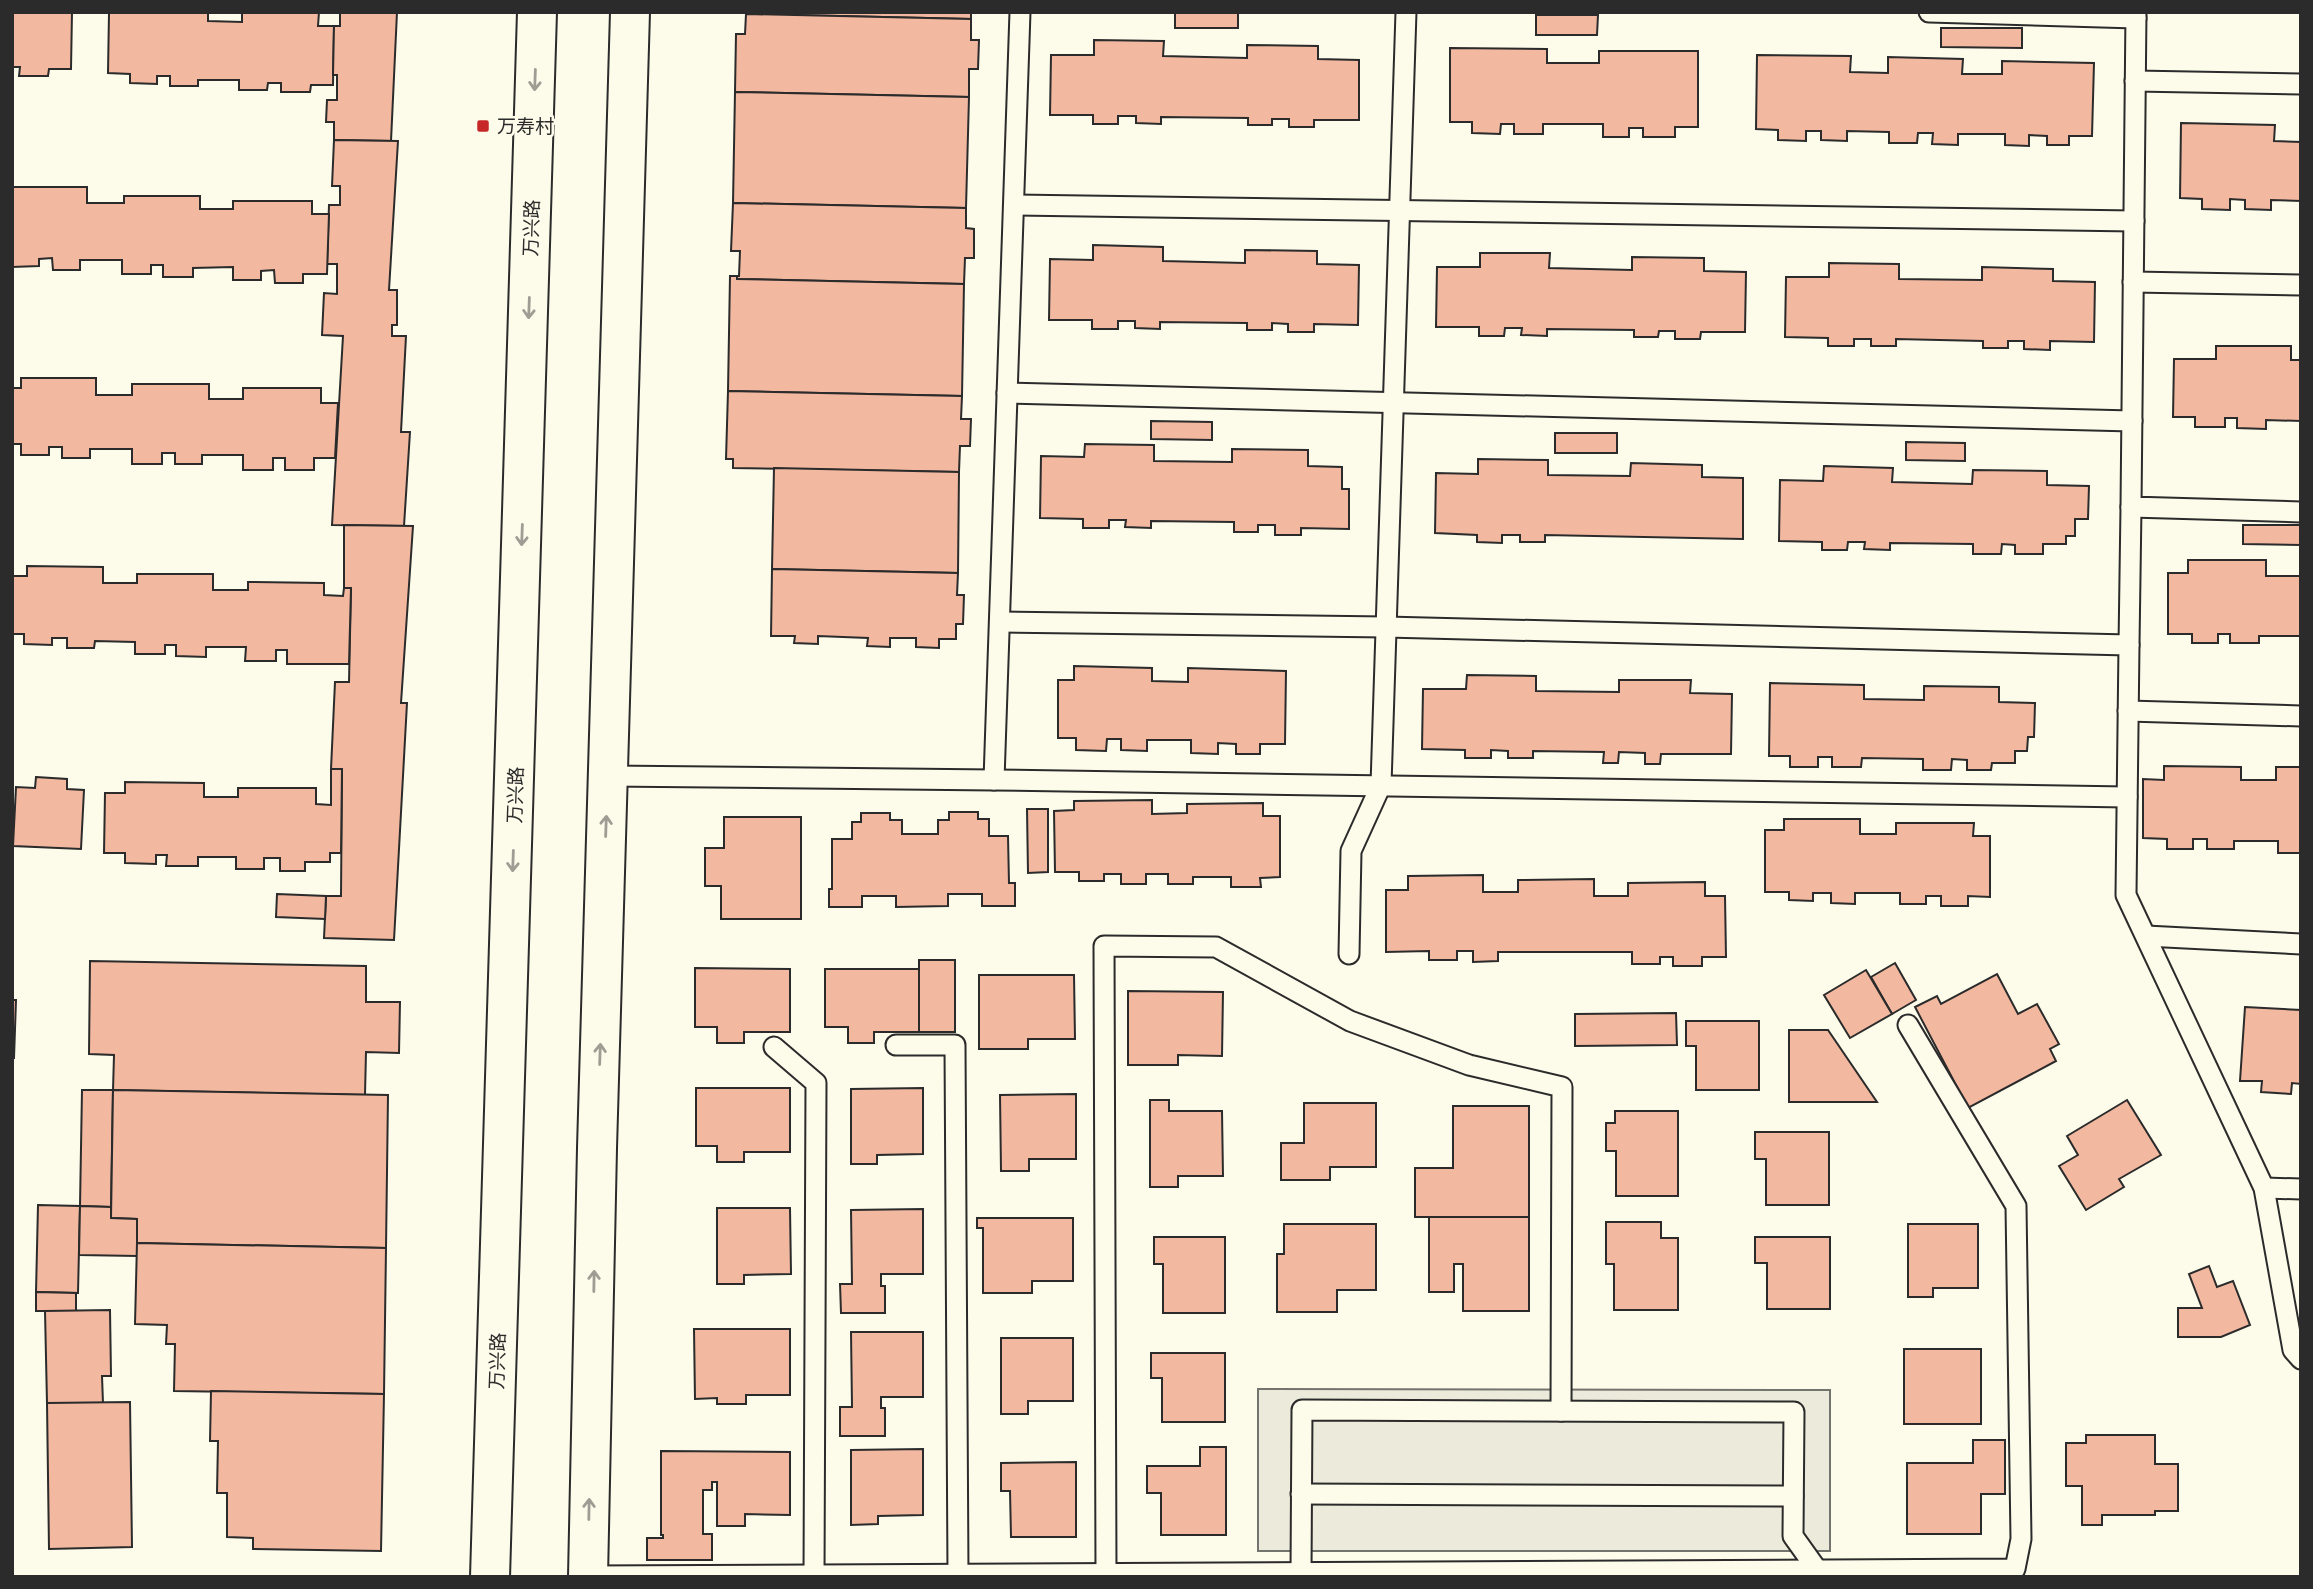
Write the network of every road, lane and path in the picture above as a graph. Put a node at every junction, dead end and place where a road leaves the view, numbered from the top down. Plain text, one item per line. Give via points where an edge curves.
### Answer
1 (537, 12) edge
2 (630, 12) edge
3 (1020, 12) edge
4 (1406, 12) edge
5 (1929, 12) edge
6 (2136, 15) edge
7 (2135, 81) junction
8 (2301, 84) edge
9 (1014, 205) junction
10 (1399, 211) junction
11 (2134, 221) junction
12 (2133, 282) junction
13 (2301, 285) edge
14 (1007, 393) junction
15 (1393, 403) junction
16 (2132, 421) junction
17 (2131, 507) junction
18 (2301, 512) edge
19 (1000, 622) junction
20 (1386, 627) junction
21 (2129, 645) junction
22 (2128, 711) junction
23 (2301, 716) edge
24 (608, 776) junction
25 (994, 780) junction
26 (1381, 785) junction
27 (2127, 797) junction
28 (2146, 936) junction
29 (2301, 944) edge
30 (1349, 954) dead end
31 (1908, 1026) dead end
32 (896, 1045) dead end
33 (774, 1047) dead end
34 (2264, 1188) junction
35 (2301, 1189) edge
36 (2301, 1359) edge
37 (1561, 1411) junction
38 (1301, 1494) junction
39 (1793, 1496) junction
40 (1818, 1571) junction
41 (1106, 1574) junction
42 (1301, 1574) junction
43 (958, 1575) junction
44 (814, 1576) edge
45 (490, 1577) edge
46 (588, 1577) edge

1 -> 45 main road, 万兴路
2 - 24 main road
3 - 9 lane
4 - 10 lane
5 - 6 lane
6 - 7 lane
7 - 8 lane
7 - 11 lane
9 - 10 lane
9 - 14 lane
10 - 11 lane
10 - 15 lane
11 - 12 lane
12 - 13 lane
12 - 16 lane
14 - 15 lane
14 - 19 lane
15 - 16 lane
15 - 20 lane
16 - 17 lane
17 - 18 lane
17 - 21 lane
19 - 20 lane
19 - 25 lane
20 - 21 lane
20 - 26 lane
21 - 22 lane
22 - 23 lane
22 - 27 lane
24 - 25 lane
46 -> 24 main road
25 - 26 lane
26 - 27 lane
26 - 30 lane via 1351,851
27 - 28 lane via 2126,895
28 - 29 lane
28 - 34 lane
31 - 40 lane via 2016,1206 2021,1539 2015,1569
32 - 43 lane via 955,1045
33 - 44 lane via 816,1083
34 - 35 lane
34 - 36 lane via 2293,1350
37 - 38 lane via 1302,1410
37 - 39 lane via 1794,1412
37 - 41 lane via 1562,1087 1469,1065 1350,1021 1216,947 1104,946
38 - 39 lane
38 - 42 lane
39 - 40 lane via 1793,1536
40 - 42 lane
41 - 42 lane
41 - 43 lane
43 - 44 lane
44 - 46 lane

